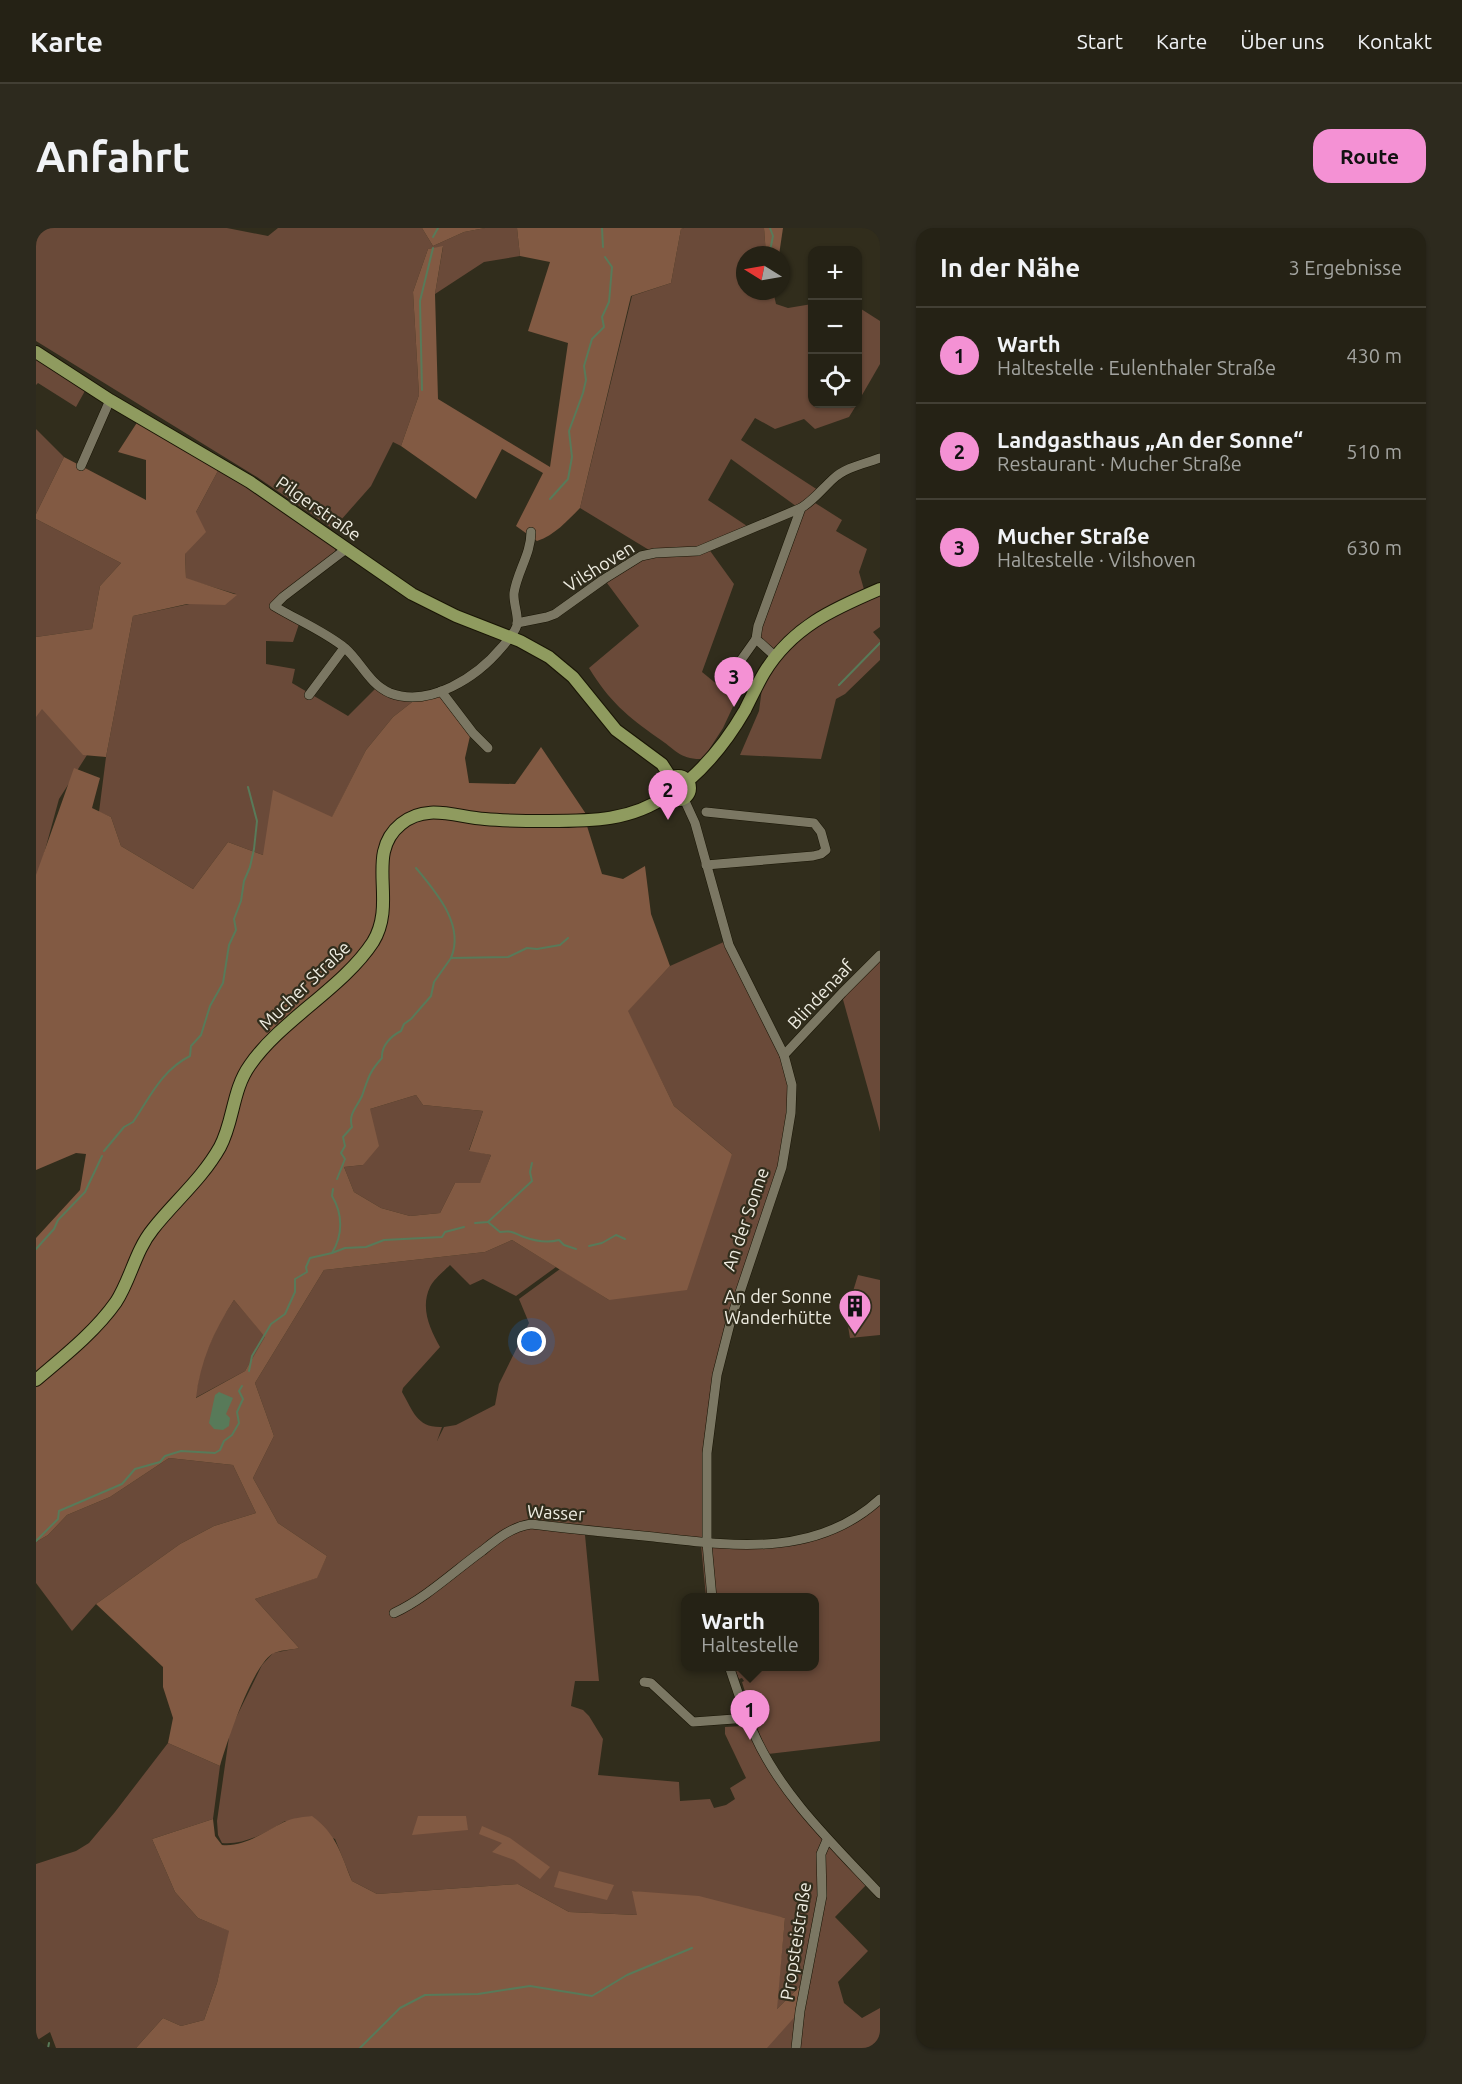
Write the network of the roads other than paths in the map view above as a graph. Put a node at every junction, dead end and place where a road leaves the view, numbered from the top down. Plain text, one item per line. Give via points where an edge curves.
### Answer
1 (36, 352) edge
2 (110, 400) junction
3 (880, 458) edge
4 (81, 466) dead end
5 (801, 508) junction
6 (531, 532) dead end
7 (346, 549) junction
8 (880, 589) edge
9 (518, 623) junction
10 (510, 637) junction
11 (756, 639) junction
12 (344, 648) junction
13 (776, 657) junction
14 (735, 682) dead end
15 (441, 691) junction
16 (309, 694) dead end
17 (488, 748) dead end
18 (671, 778) junction
19 (688, 781) junction
20 (668, 795) junction
21 (684, 799) junction
22 (706, 812) dead end
23 (706, 865) junction
24 (880, 955) edge
25 (784, 1055) junction
26 (36, 1380) edge
27 (880, 1498) edge
28 (707, 1543) junction
29 (712, 1593) edge
30 (394, 1613) dead end
31 (731, 1671) edge
32 (644, 1682) dead end
33 (748, 1718) junction
34 (827, 1840) junction
35 (880, 1894) edge
36 (796, 2048) edge

1 - 2 main road, Pilgerstraße
2 - 4 street
2 - 7 main road, Pilgerstraße via 250,482
3 - 5 street, Vilshoven via 847,469
5 - 9 street, Vilshoven via 698,551 642,556 555,614
5 - 11 street, Vilshoven
6 - 9 street via 531,545 515,587
7 - 10 main road, Pilgerstraße via 426,602
7 - 12 street via 274,606
8 - 13 main road via 817,618
9 - 10 street
10 - 15 street via 476,672
10 - 18 main road via 549,657 572,676 616,730 662,764
11 - 13 street
11 - 14 street, Vilshoven via 739,663
12 - 15 street via 374,683 389,693 417,696
12 - 16 street
13 - 19 main road via 717,752
15 - 17 street
18 - 19 main road via 678,776
18 - 20 main road via 666,785
19 - 21 main road via 690,789
20 - 21 main road via 675,800
20 - 26 main road, Mucher Straße via 638,812 599,821 503,820 431,812 416,815 397,828 384,849 383,916 371,944 254,1059 236,1091 222,1144 197,1180 153,1228 116,1302 98,1324
21 - 23 street, An der Sonne
22 - 23 street via 814,823 826,850 813,856
23 - 25 street, An der Sonne via 729,945
24 - 25 street, Blindenaaf
25 - 28 street, An der Sonne via 792,1085 787,1145 732,1316 717,1376 707,1453
27 - 28 street, Wasser via 848,1522 803,1539 765,1545
28 - 29 street, An der Sonne
28 - 30 street, Wasser via 521,1525
31 - 33 street
32 - 33 street via 651,1683 693,1722
33 - 34 street via 767,1758
34 - 35 street
34 - 36 street, Propsteistraße via 821,1854 822,1896

